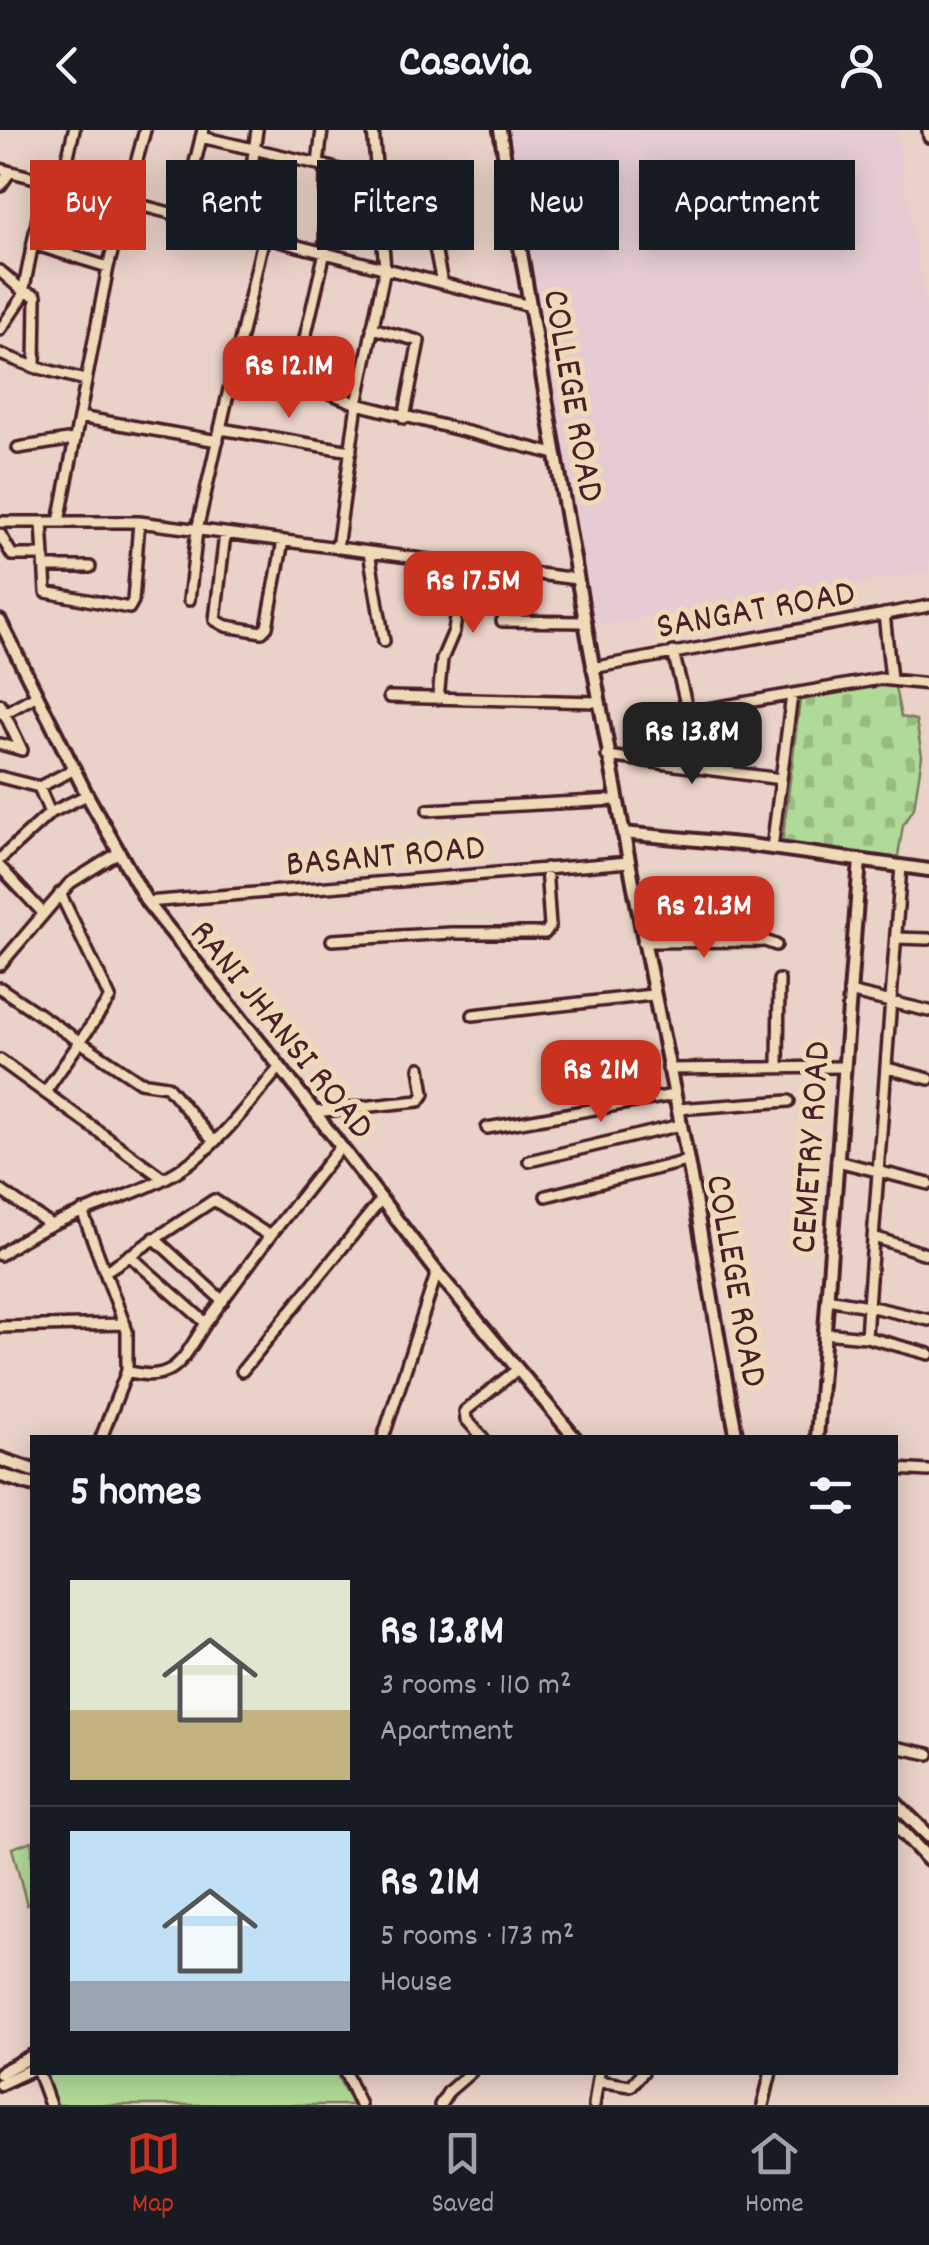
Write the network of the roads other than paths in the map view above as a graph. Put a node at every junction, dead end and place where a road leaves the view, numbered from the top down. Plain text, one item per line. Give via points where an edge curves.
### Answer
1 (74, 130) edge
2 (145, 130) edge
3 (257, 130) edge
4 (322, 130) edge
5 (374, 130) edge
6 (500, 130) edge
7 (202, 134) edge
8 (255, 149) junction
9 (67, 160) edge
10 (136, 160) edge
11 (196, 160) edge
12 (253, 160) edge
13 (322, 160) edge
14 (375, 160) edge
15 (317, 164) edge
16 (5, 170) edge
17 (30, 178) edge
18 (0, 186) edge
19 (297, 245) edge
20 (31, 250) edge
21 (53, 250) edge
22 (112, 250) edge
23 (261, 250) edge
24 (383, 250) edge
25 (435, 250) edge
26 (325, 252) junction
27 (108, 266) junction
28 (385, 268) junction
29 (1, 273) edge
30 (442, 284) junction
31 (22, 291) junction
32 (530, 306) junction
33 (372, 328) junction
34 (0, 330) edge
35 (0, 354) edge
36 (238, 356) junction
37 (37, 368) junction
38 (85, 380) junction
39 (296, 381) junction
40 (356, 404) junction
41 (78, 417) junction
42 (404, 418) junction
43 (220, 435) junction
44 (74, 439) junction
45 (18, 448) dead end
46 (351, 451) junction
47 (555, 454) junction
48 (0, 522) edge
49 (42, 522) junction
50 (60, 522) junction
51 (139, 522) junction
52 (197, 530) junction
53 (0, 534) edge
54 (225, 534) junction
55 (283, 541) junction
56 (338, 548) junction
57 (370, 552) junction
58 (43, 554) junction
59 (464, 566) junction
60 (44, 567) junction
61 (90, 568) dead end
62 (577, 579) junction
63 (188, 600) dead end
64 (929, 606) edge
65 (884, 614) junction
66 (0, 621) edge
67 (502, 621) dead end
68 (584, 622) junction
69 (384, 641) dead end
70 (673, 652) junction
71 (592, 668) junction
72 (892, 679) junction
73 (929, 684) edge
74 (792, 694) junction
75 (37, 695) junction
76 (389, 697) dead end
77 (438, 699) junction
78 (598, 702) junction
79 (0, 704) edge
80 (3, 714) edge
81 (0, 744) edge
82 (607, 756) junction
83 (75, 769) junction
84 (0, 777) edge
85 (782, 778) junction
86 (39, 787) junction
87 (87, 795) junction
88 (616, 800) junction
89 (428, 810) dead end
90 (50, 813) junction
91 (623, 833) junction
92 (772, 848) junction
93 (118, 853) junction
94 (0, 859) edge
95 (860, 860) junction
96 (629, 862) junction
97 (901, 866) junction
98 (0, 867) edge
99 (546, 868) junction
100 (929, 870) edge
101 (60, 893) junction
102 (146, 902) junction
103 (43, 913) junction
104 (896, 938) junction
105 (929, 939) edge
106 (332, 940) dead end
107 (644, 942) junction
108 (776, 946) dead end
109 (2, 959) edge
110 (779, 980) dead end
111 (0, 988) edge
112 (849, 992) junction
113 (652, 995) junction
114 (890, 1000) junction
115 (929, 1012) edge
116 (474, 1014) dead end
117 (81, 1042) junction
118 (0, 1060) edge
119 (280, 1067) junction
120 (843, 1067) junction
121 (420, 1068) dead end
122 (778, 1068) junction
123 (887, 1068) junction
124 (668, 1069) junction
125 (929, 1080) edge
126 (46, 1091) junction
127 (674, 1095) junction
128 (789, 1102) dead end
129 (677, 1109) junction
130 (314, 1112) junction
131 (681, 1126) junction
132 (487, 1128) dead end
133 (214, 1142) junction
134 (341, 1146) junction
135 (530, 1161) dead end
136 (687, 1161) junction
137 (837, 1161) junction
138 (879, 1170) junction
139 (164, 1179) junction
140 (929, 1184) edge
141 (0, 1190) edge
142 (546, 1196) dead end
143 (381, 1200) junction
144 (82, 1211) junction
145 (51, 1225) junction
146 (270, 1236) junction
147 (874, 1237) junction
148 (154, 1238) junction
149 (0, 1255) edge
150 (129, 1255) junction
151 (929, 1255) edge
152 (106, 1271) junction
153 (436, 1272) junction
154 (827, 1299) junction
155 (223, 1301) junction
156 (868, 1306) junction
157 (929, 1320) edge
158 (206, 1323) junction
159 (125, 1324) junction
160 (0, 1327) edge
161 (824, 1333) junction
162 (866, 1336) junction
163 (929, 1354) edge
164 (518, 1369) junction
165 (127, 1371) junction
166 (242, 1371) dead end
167 (102, 1435) edge
168 (384, 1435) edge
169 (480, 1435) edge
170 (569, 1435) edge
171 (735, 1435) edge
172 (817, 1435) edge
173 (0, 1459) edge
174 (30, 1469) edge
175 (898, 1469) edge
176 (929, 1471) edge
177 (0, 1475) edge
178 (30, 1484) edge
179 (898, 1748) edge
180 (929, 1754) edge
181 (898, 1805) edge
182 (898, 1827) edge
183 (929, 1836) edge
184 (929, 1860) edge
185 (30, 2064) edge
186 (30, 2065) edge
187 (0, 2073) edge
188 (38, 2075) edge
189 (346, 2075) edge
190 (468, 2075) edge
191 (640, 2075) edge
192 (770, 2075) edge
193 (599, 2077) edge
194 (0, 2084) edge
195 (50, 2105) edge
196 (360, 2105) edge
197 (440, 2105) edge
198 (594, 2105) edge
199 (763, 2105) edge

1 - 9 street
2 - 10 street
3 - 8 street
4 - 13 street
5 - 14 street
6 - 32 street, COLLEGE ROAD
7 - 8 street
7 - 11 street
8 - 12 street
8 - 15 street
16 - 17 street
16 - 18 street
19 - 26 street
20 - 31 street
21 - 27 street
22 - 27 street
23 - 36 street
24 - 28 street
25 - 30 street
26 - 28 street
26 - 39 street
27 - 38 street
28 - 30 street
28 - 33 street
29 - 31 street
30 - 32 street
31 - 34 street
31 - 37 street via 37,298
32 - 47 street, COLLEGE ROAD
33 - 40 street
33 - 42 street via 418,341
35 - 37 street
36 - 39 street
36 - 43 street
37 - 38 street
38 - 41 street
39 - 40 street
40 - 42 street
40 - 46 street
41 - 43 street
41 - 44 street
42 - 47 street
43 - 46 street
43 - 52 street
44 - 45 street
44 - 50 street
46 - 56 street
47 - 62 street, COLLEGE ROAD
48 - 49 street
49 - 50 street
49 - 58 street
50 - 51 street
51 - 52 street
51 - 60 street via 129,608 49,594
52 - 54 street
52 - 63 street
53 - 58 street via 12,555
54 - 55 street
54 - 55 street via 215,620 262,632
55 - 56 street
56 - 57 street
57 - 59 street
57 - 69 street
58 - 60 street
59 - 62 street
59 - 77 street
60 - 61 street
62 - 68 street, COLLEGE ROAD
64 - 65 street, SANGAT ROAD
65 - 70 street, SANGAT ROAD
65 - 72 street
66 - 75 street, RANI JHANSI ROAD
67 - 68 street
68 - 71 street, COLLEGE ROAD
70 - 71 street, SANGAT ROAD
70 - 74 street via 691,710
71 - 78 street, COLLEGE ROAD
72 - 73 street
72 - 74 street
74 - 85 street
75 - 80 street
75 - 83 street, RANI JHANSI ROAD
76 - 77 street
77 - 78 street
78 - 82 street, COLLEGE ROAD
79 - 80 street
80 - 81 street via 22,750
82 - 85 street
82 - 88 street, COLLEGE ROAD
83 - 86 street
83 - 87 street, RANI JHANSI ROAD
84 - 86 street
85 - 92 street
86 - 90 street
87 - 90 street
87 - 93 street, RANI JHANSI ROAD
88 - 89 street
88 - 91 street, COLLEGE ROAD
90 - 94 street
91 - 92 street
91 - 96 street, COLLEGE ROAD
92 - 95 street
93 - 101 street
93 - 102 street, RANI JHANSI ROAD
95 - 97 street
95 - 112 street, CEMETRY ROAD
96 - 99 street, BASANT ROAD
96 - 107 street, COLLEGE ROAD
97 - 100 street
97 - 104 street
98 - 103 street
99 - 102 street, BASANT ROAD
99 - 106 street via 545,932
101 - 103 street
101 - 117 street via 110,994
102 - 119 street, RANI JHANSI ROAD
103 - 109 street
104 - 105 street
104 - 114 street
107 - 108 street
107 - 113 street, COLLEGE ROAD
110 - 122 street
111 - 117 street
112 - 114 street
112 - 120 street, CEMETRY ROAD
113 - 116 street
113 - 124 street, COLLEGE ROAD
114 - 115 street
114 - 123 street
117 - 126 street
117 - 133 street via 140,1082 167,1086
118 - 126 street
119 - 130 street, RANI JHANSI ROAD
119 - 133 street
120 - 122 street
120 - 137 street, CEMETRY ROAD
121 - 130 street via 419,1101
122 - 124 street
123 - 125 street
123 - 138 street
124 - 127 street, COLLEGE ROAD
126 - 139 street
127 - 129 street, COLLEGE ROAD
127 - 132 street
128 - 129 street
129 - 131 street, COLLEGE ROAD
130 - 134 street, RANI JHANSI ROAD
131 - 135 street
131 - 136 street, COLLEGE ROAD
133 - 139 street
134 - 143 street, RANI JHANSI ROAD
134 - 146 street
136 - 142 street
136 - 171 street, COLLEGE ROAD
137 - 138 street
137 - 154 street, CEMETRY ROAD
138 - 140 street
138 - 147 street
139 - 144 street
141 - 145 street
143 - 153 street, RANI JHANSI ROAD
143 - 166 street
144 - 145 street
144 - 152 street
145 - 149 street
146 - 148 street via 214,1200
146 - 155 street
147 - 151 street
147 - 156 street
148 - 150 street
148 - 155 street
150 - 152 street
150 - 158 street
152 - 159 street
153 - 164 street, RANI JHANSI ROAD
153 - 168 street
154 - 156 street
154 - 161 street, CEMETRY ROAD
155 - 158 street
156 - 157 street
156 - 162 street
158 - 165 street via 173,1369 154,1376
159 - 160 street
159 - 165 street
161 - 162 street
161 - 172 street, CEMETRY ROAD
162 - 163 street
164 - 169 street via 466,1411
164 - 170 street, RANI JHANSI ROAD
165 - 167 street
173 - 174 main road
175 - 176 street
177 - 178 main road
179 - 180 street
181 - 183 main road
182 - 184 main road
185 - 187 street
186 - 194 street
188 - 195 street
189 - 196 street
190 - 197 street
191 - 193 street via 631,2086
192 - 199 street
193 - 198 street

